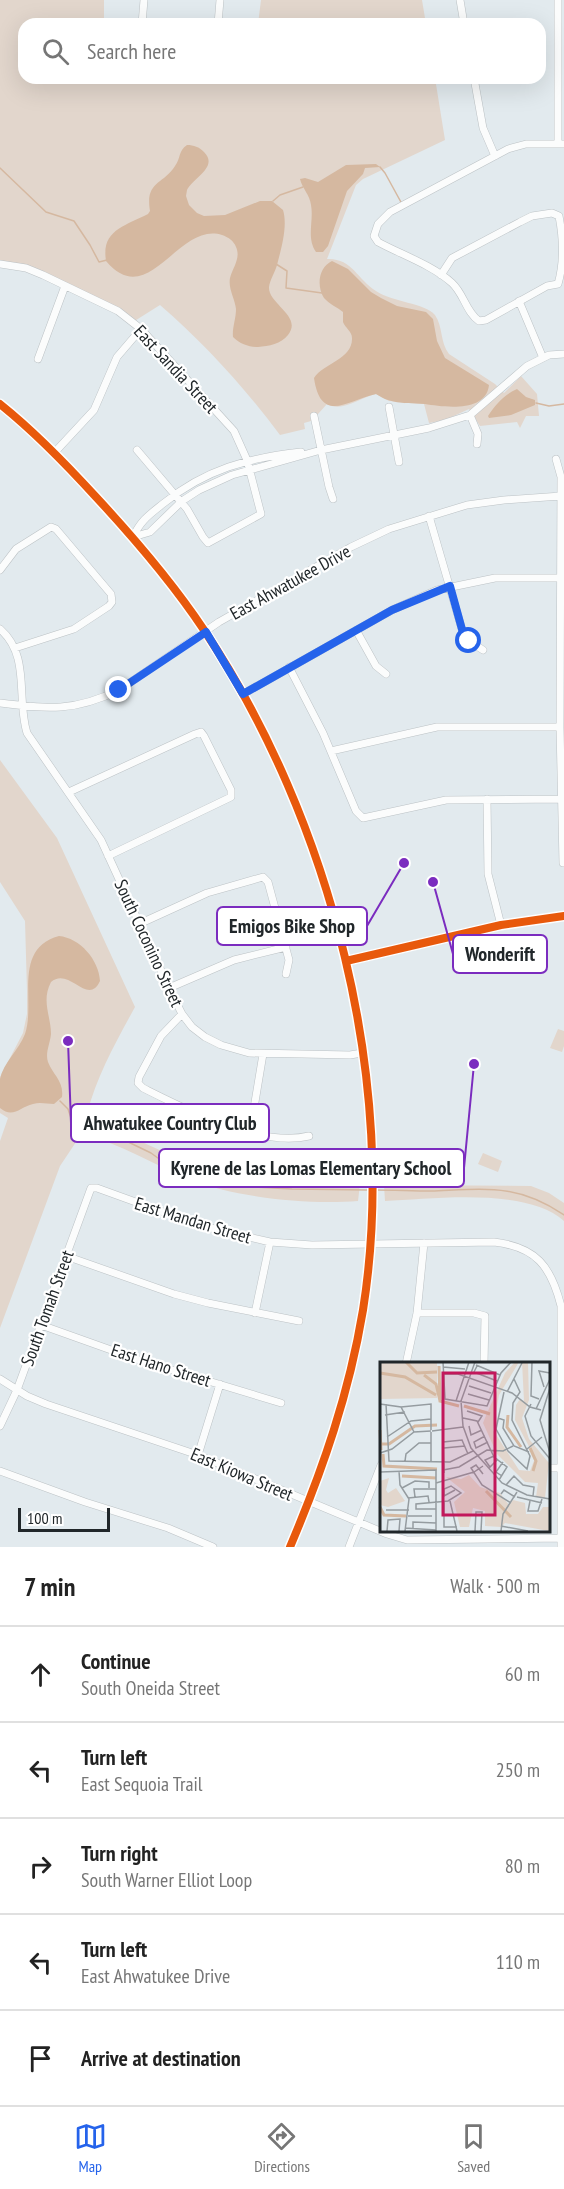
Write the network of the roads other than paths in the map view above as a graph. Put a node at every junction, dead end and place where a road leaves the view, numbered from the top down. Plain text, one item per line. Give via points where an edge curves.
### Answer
1 (144, 0) edge
2 (220, 0) edge
3 (460, 0) edge
4 (558, 0) edge
5 (142, 18) edge
6 (218, 18) edge
7 (463, 18) edge
8 (475, 84) edge
9 (561, 144) edge
10 (495, 156) junction
11 (0, 264) edge
12 (441, 275) junction
13 (65, 286) junction
14 (519, 301) junction
15 (141, 329) junction
16 (564, 354) edge
17 (543, 358) junction
18 (38, 359) dead end
19 (0, 404) edge
20 (389, 407) dead end
21 (473, 413) junction
22 (314, 416) dead end
23 (395, 434) junction
24 (477, 444) dead end
25 (137, 450) dead end
26 (321, 450) junction
27 (54, 452) junction
28 (556, 459) dead end
29 (248, 460) junction
30 (399, 462) dead end
31 (250, 470) junction
32 (561, 496) junction
33 (179, 498) junction
34 (333, 499) dead end
35 (429, 516) junction
36 (133, 537) junction
37 (0, 570) edge
38 (563, 578) edge
39 (450, 586) junction
40 (0, 629) edge
41 (356, 630) junction
42 (206, 632) junction
43 (15, 648) junction
44 (483, 650) dead end
45 (289, 667) junction
46 (386, 675) dead end
47 (243, 694) junction
48 (0, 702) edge
49 (21, 705) junction
50 (560, 727) junction
51 (331, 751) junction
52 (69, 792) junction
53 (487, 799) junction
54 (562, 799) junction
55 (108, 856) junction
56 (563, 863) edge
57 (564, 916) edge
58 (139, 924) junction
59 (501, 925) junction
60 (286, 946) junction
61 (346, 962) junction
62 (286, 974) dead end
63 (169, 988) junction
64 (182, 1014) junction
65 (362, 1053) junction
66 (263, 1054) junction
67 (250, 1132) junction
68 (309, 1136) dead end
69 (91, 1188) joint
70 (270, 1242) junction
71 (424, 1243) junction
72 (370, 1244) junction
73 (66, 1256) junction
74 (255, 1313) junction
75 (417, 1313) junction
76 (299, 1321) dead end
77 (41, 1325) junction
78 (406, 1362) edge
79 (484, 1362) edge
80 (0, 1379) edge
81 (220, 1384) junction
82 (17, 1390) junction
83 (281, 1402) dead end
84 (0, 1426) edge
85 (198, 1455) junction
86 (380, 1468) edge
87 (549, 1468) edge
88 (561, 1468) junction
89 (0, 1471) edge
90 (309, 1503) junction
91 (359, 1523) junction
92 (380, 1530) edge
93 (384, 1532) edge
94 (561, 1538) junction
95 (213, 1547) edge
96 (290, 1547) edge
97 (349, 1547) edge
98 (561, 1547) edge

1 - 5 street
2 - 6 street
3 - 7 street
4 - 9 street
8 - 10 street via 483,128
9 - 10 street via 526,144
10 - 12 street via 390,212 378,224 374,236 378,242
11 - 13 street, East Sandia Street via 26,268
12 - 14 street via 462,293 478,321
12 - 14 street via 452,258 532,216 552,213 559,216 561,226 558,284
13 - 15 street, East Sandia Street via 118,311
13 - 18 street
14 - 17 street
15 - 27 street via 117,357 94,410
15 - 29 street, East Sandia Street via 234,431
16 - 17 street
17 - 21 street via 527,366
19 - 27 main road
20 - 23 street
21 - 23 street via 437,426
21 - 24 street
22 - 26 street
23 - 26 street
23 - 30 street
25 - 33 street
26 - 29 street
26 - 31 street
26 - 34 street
27 - 36 main road
28 - 32 street
29 - 31 street, East Sandia Street
29 - 33 street via 213,472
31 - 33 street
31 - 33 street, East Sandia Street via 261,514 208,543
32 - 35 street, East Ahwatukee Drive via 467,505
32 - 38 street
33 - 36 street via 141,521
33 - 36 street via 150,532
35 - 39 street
35 - 42 street, East Ahwatukee Drive via 351,547
36 - 42 main road
37 - 43 street via 16,549 51,527 111,594 109,606 74,629
38 - 39 street via 495,578
38 - 50 street
39 - 41 street
39 - 44 street via 463,633
40 - 43 street
41 - 45 street
41 - 46 street via 376,666
42 - 47 main road
42 - 49 street, East Ahwatukee Drive via 103,698 68,707
43 - 49 street, South Coconino Street via 21,672
45 - 47 street
45 - 51 street
47 - 61 main road via 305,828
48 - 49 street, East Ahwatukee Drive
49 - 52 street, South Coconino Street via 27,733
50 - 51 street via 437,727
50 - 54 street
51 - 53 street via 356,811 363,818 433,801
52 - 55 street, South Coconino Street
52 - 55 street via 201,732 231,797
53 - 54 street
53 - 59 street via 488,874
54 - 56 street
55 - 58 street, South Coconino Street
57 - 59 main road
58 - 60 street via 207,893 263,877 268,882
58 - 63 street, South Coconino Street
59 - 61 main road
60 - 62 street
60 - 63 street via 234,960
61 - 65 main road
63 - 64 street, South Coconino Street
64 - 66 street, South Coconino Street via 206,1037 237,1051
64 - 67 street via 161,1036 138,1083 189,1112
65 - 66 street, South Coconino Street
65 - 72 main road via 371,1179
66 - 67 street
67 - 68 street via 297,1139
69 - 70 street, East Mandan Street via 202,1226
69 - 73 street, South Tomah Street
70 - 72 street, East Mandan Street
70 - 74 street
71 - 72 street, East Mandan Street
71 - 75 street
71 - 88 street, East Mandan Street via 512,1244 532,1253 547,1268 561,1306
72 - 90 main road via 352,1364 330,1446
73 - 74 street via 174,1294
73 - 77 street, South Tomah Street
74 - 76 street
75 - 78 street
75 - 79 street via 485,1316
77 - 81 street, East Hano Street
77 - 82 street, South Tomah Street
80 - 82 street, East Kiowa Street
81 - 83 street, East Hano Street
81 - 85 street
82 - 84 street, South Tomah Street
82 - 85 street, East Kiowa Street
85 - 90 street, East Kiowa Street
86 - 91 street
87 - 88 street
88 - 94 street, East Mandan Street
89 - 95 street
90 - 91 street, East Kiowa Street
90 - 96 main road
91 - 92 street, East Kiowa Street
91 - 97 street
93 - 94 street, East Kiowa Street via 407,1540
94 - 98 street, East Mandan Street

